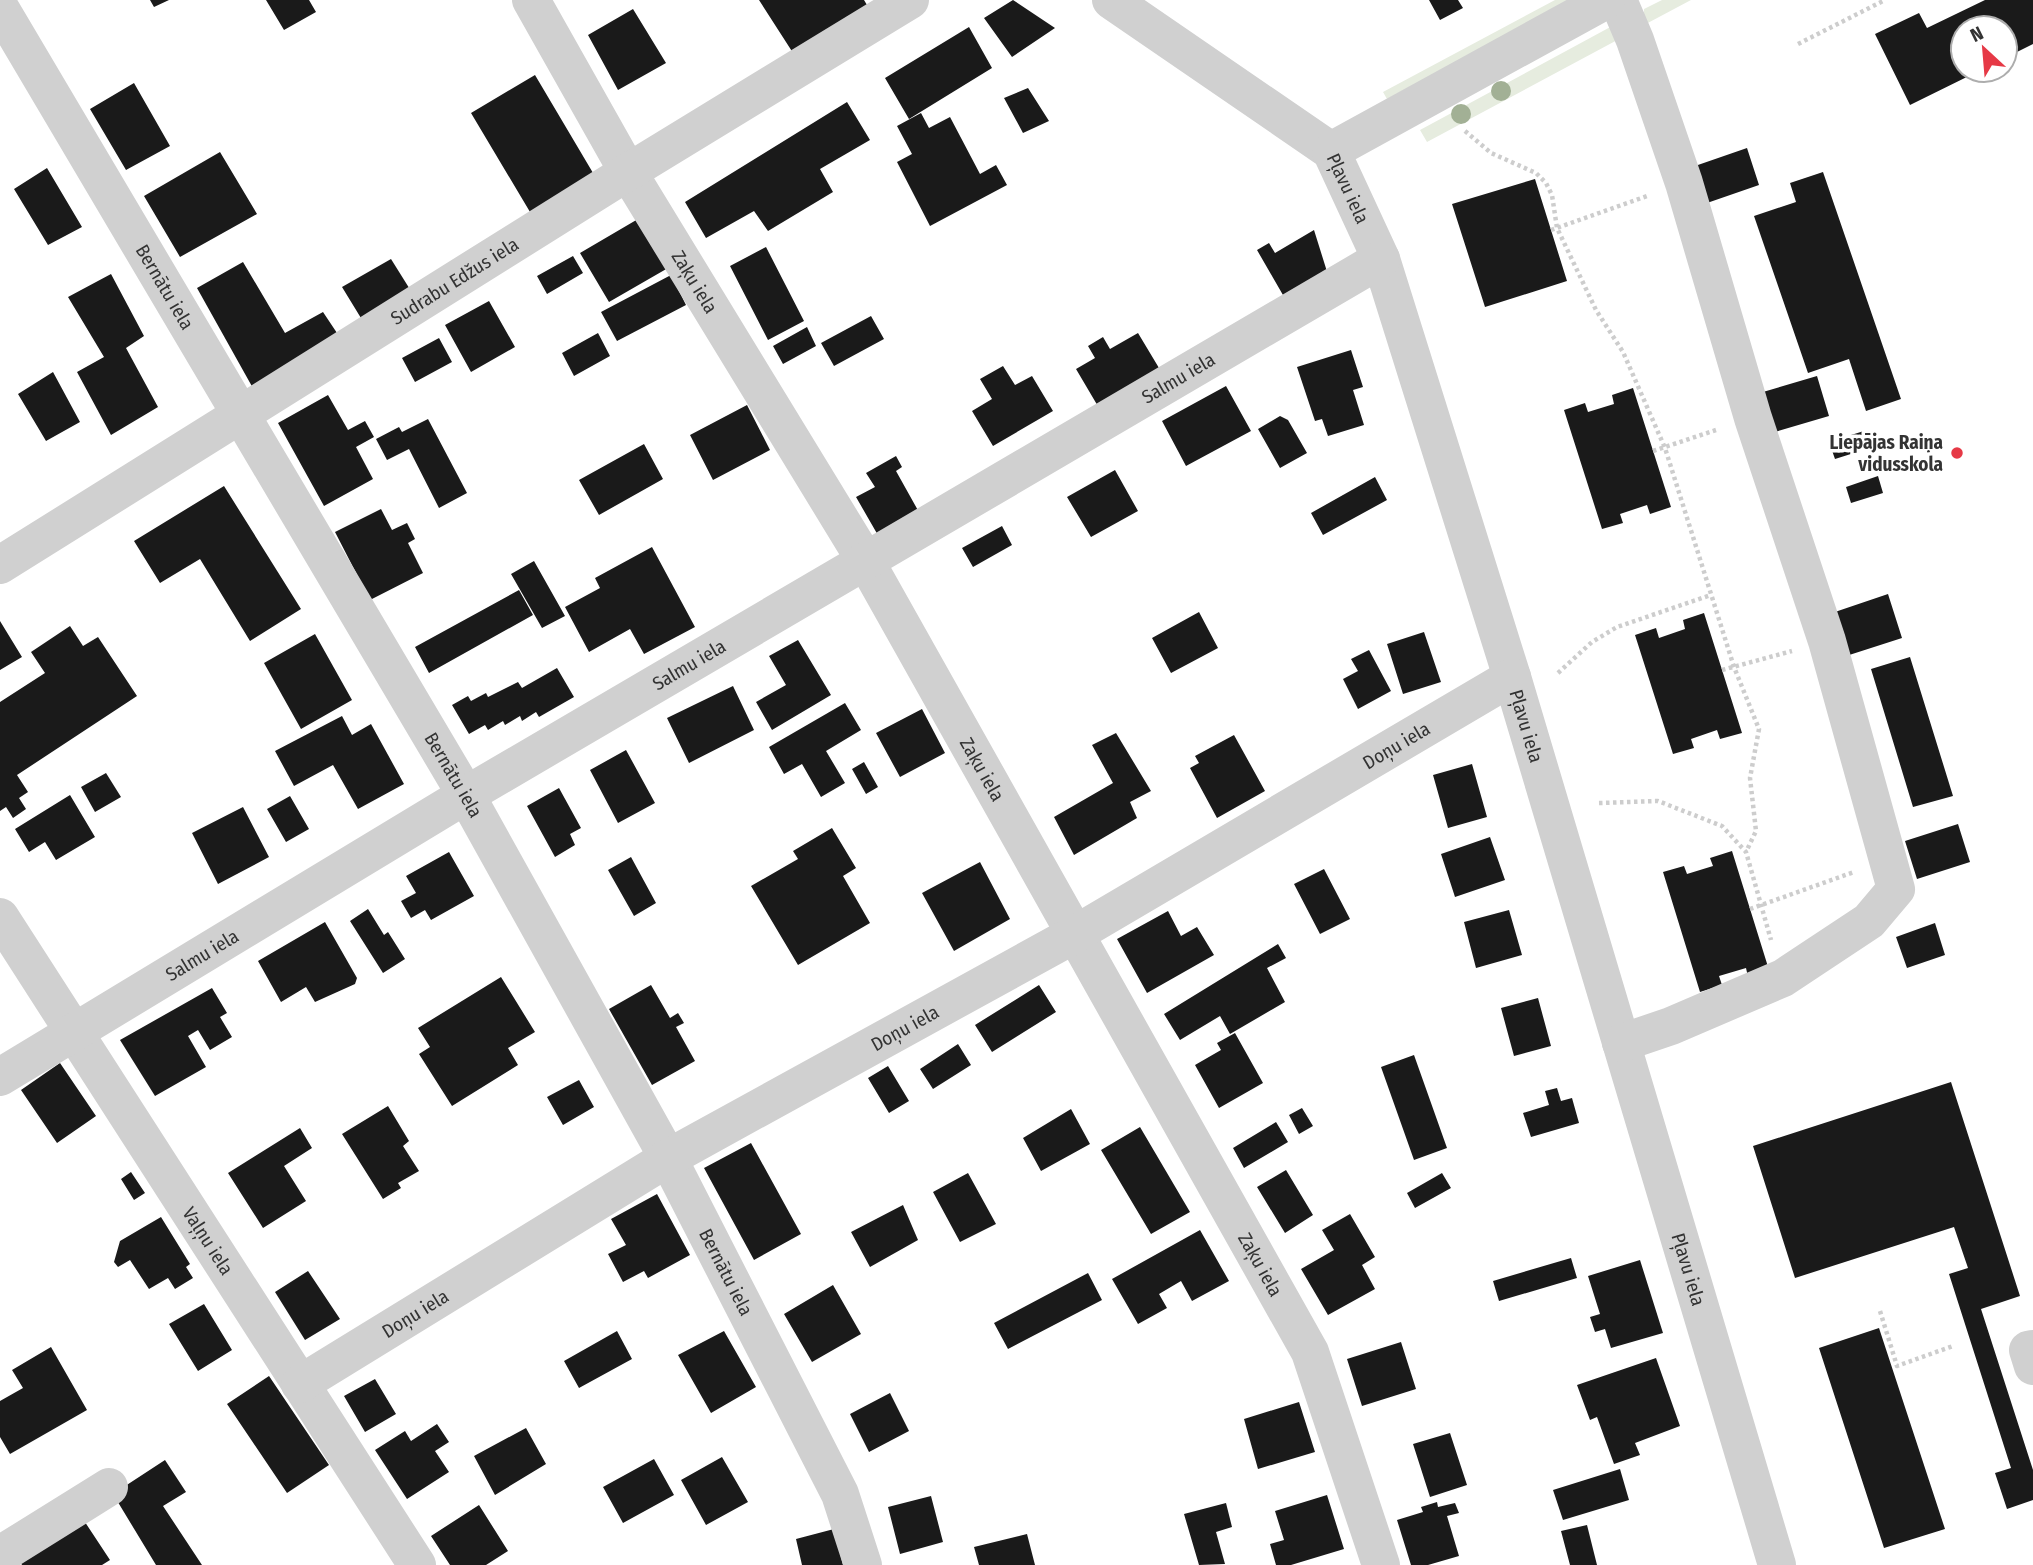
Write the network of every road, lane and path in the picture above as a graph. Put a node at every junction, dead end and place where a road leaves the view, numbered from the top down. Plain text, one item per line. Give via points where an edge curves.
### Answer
1 (531, 0) edge
2 (910, 0) edge
3 (1111, 0) edge
4 (1606, 0) edge
5 (1618, 0) edge
6 (1885, 0) edge
7 (0, 8) edge
8 (1798, 44) dead end
9 (1465, 131) dead end
10 (1331, 151) junction
11 (628, 172) junction
12 (1684, 183) junction
13 (1557, 228) junction
14 (1551, 230) dead end
15 (1381, 259) junction
16 (242, 414) junction
17 (1753, 418) junction
18 (1665, 448) junction
19 (1653, 451) dead end
20 (865, 560) junction
21 (0, 565) edge
22 (1712, 595) junction
23 (1827, 641) junction
24 (1734, 667) junction
25 (1721, 670) dead end
26 (1558, 673) dead end
27 (1512, 677) junction
28 (466, 795) junction
29 (1599, 803) dead end
30 (1746, 852) junction
31 (1888, 861) junction
32 (1761, 905) junction
33 (1749, 909) dead end
34 (0, 917) edge
35 (1077, 933) junction
36 (1783, 978) junction
37 (74, 1033) junction
38 (1622, 1044) junction
39 (0, 1077) edge
40 (668, 1158) junction
41 (1880, 1311) dead end
42 (1953, 1346) dead end
43 (2033, 1349) edge
44 (2033, 1366) edge
45 (300, 1384) junction
46 (109, 1487) dead end
47 (0, 1555) edge
48 (417, 1565) edge
49 (863, 1565) edge
50 (1381, 1565) edge
51 (1777, 1565) edge

1 - 11 street, Zaķu iela
2 - 11 street, Sudrabu Edžus iela
3 - 10 street, Pļavu iela
4 - 10 street
5 - 12 street
6 - 8 path
7 - 16 street, Bernātu iela
9 - 13 path via 1491,153 1535,173 1546,183
10 - 15 street, Pļavu iela
11 - 16 street, Sudrabu Edžus iela
11 - 20 street, Zaķu iela
12 - 13 path
12 - 17 street
13 - 14 path
13 - 18 path via 1596,310 1623,352
15 - 20 street, Salmu iela
15 - 27 street, Pļavu iela
16 - 21 street, Sudrabu Edžus iela
16 - 28 street, Bernātu iela
17 - 18 path
17 - 23 street
18 - 19 path
18 - 22 path
20 - 28 street, Salmu iela
20 - 35 street, Zaķu iela
22 - 24 path
22 - 26 path via 1617,627 1592,642
23 - 24 path
23 - 31 street
24 - 25 path
24 - 30 path via 1759,729 1750,778 1756,831
27 - 35 street, Doņu iela
27 - 38 street, Pļavu iela
28 - 37 street, Salmu iela
28 - 40 street, Bernātu iela
29 - 30 path via 1658,801 1722,826
30 - 32 path
31 - 32 path
31 - 36 street via 1896,889 1869,921
32 - 33 path
32 - 36 path
34 - 37 street, Vaļņu iela
35 - 40 street, Doņu iela
35 - 50 street, Zaķu iela via 1310,1352
36 - 38 street
37 - 39 street, Salmu iela
37 - 45 street, Vaļņu iela
38 - 51 street, Pļavu iela
40 - 45 street, Doņu iela
40 - 49 street, Bernātu iela via 840,1494
41 - 42 path via 1897,1366
43 - 44 street via 2028,1350
45 - 48 street, Vaļņu iela
46 - 47 street

